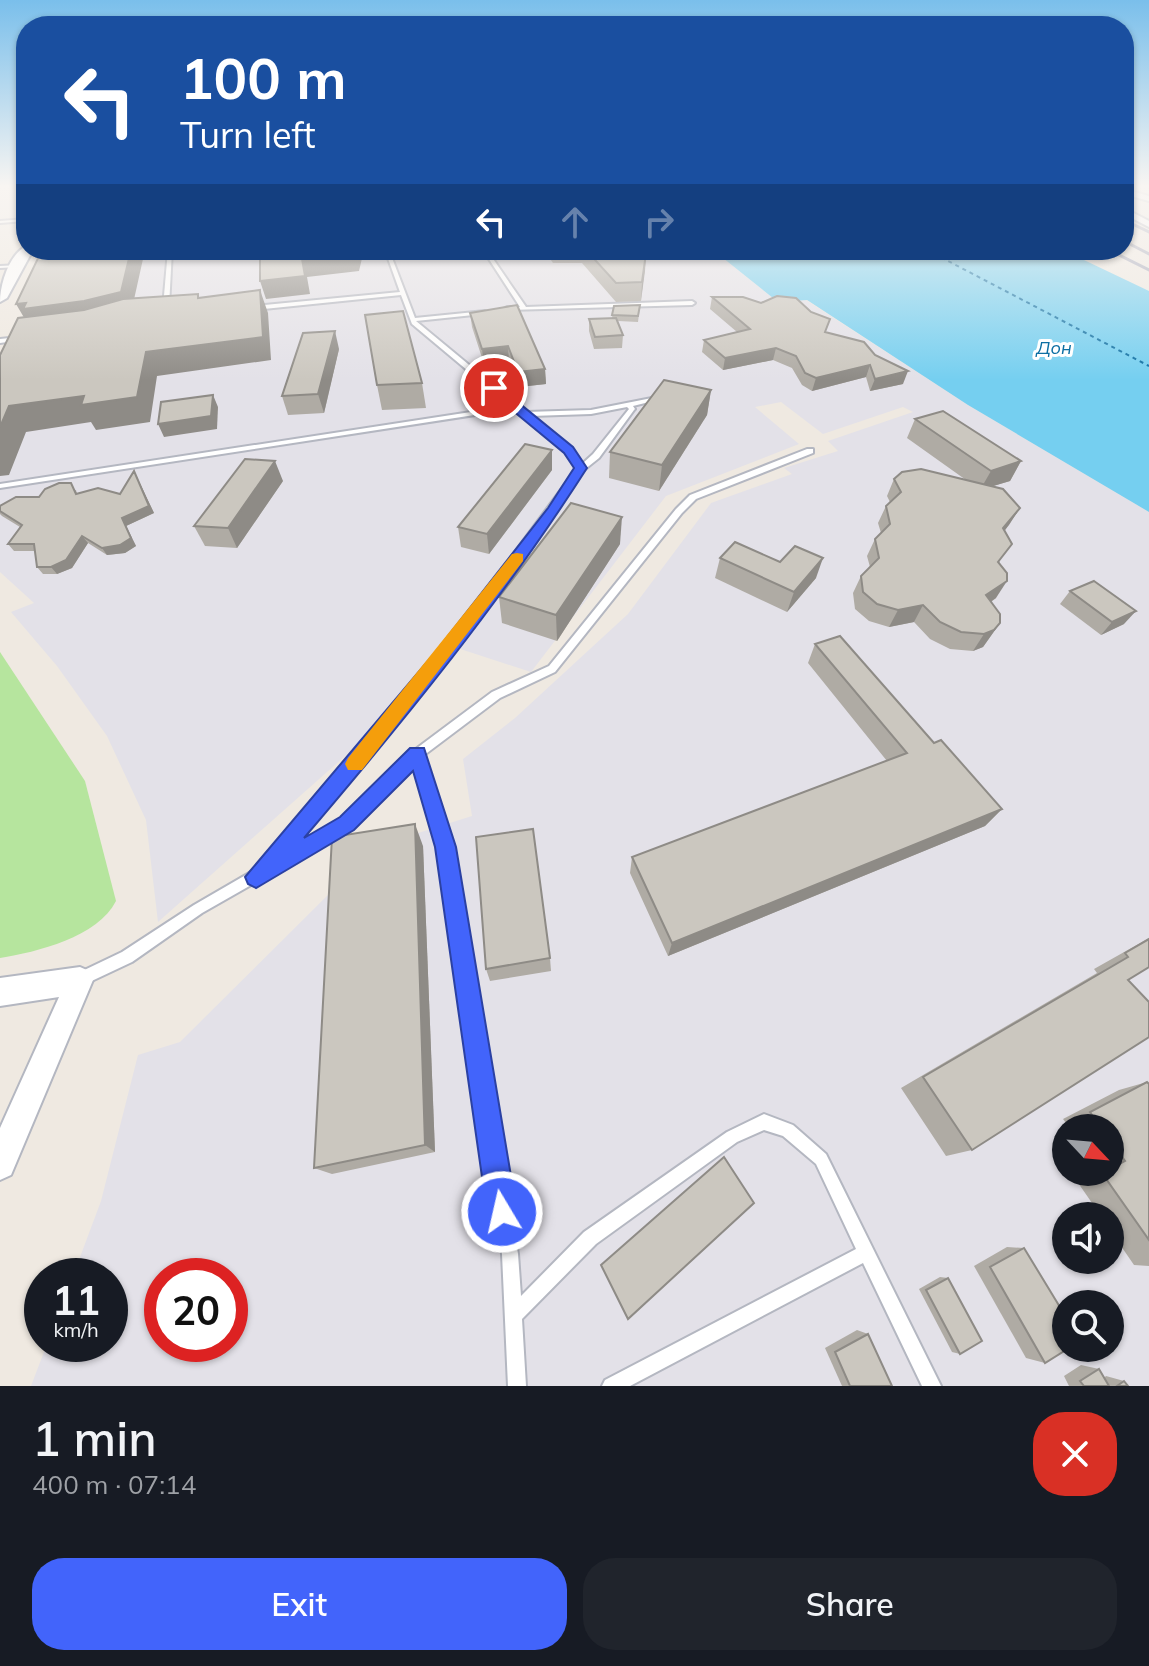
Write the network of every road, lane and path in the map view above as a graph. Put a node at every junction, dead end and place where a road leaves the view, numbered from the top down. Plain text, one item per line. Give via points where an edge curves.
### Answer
1 (21, 260) edge
2 (170, 260) edge
3 (391, 260) edge
4 (492, 260) edge
5 (18, 266) junction
6 (0, 267) edge
7 (403, 293) junction
8 (0, 298) edge
9 (692, 303) dead end
10 (523, 307) junction
11 (239, 309) edge
12 (160, 310) edge
13 (413, 320) junction
14 (31, 337) edge
15 (0, 341) edge
16 (674, 398) edge
17 (629, 404) junction
18 (518, 410) junction
19 (810, 451) dead end
20 (581, 468) junction
21 (0, 486) edge
22 (417, 754) junction
23 (256, 877) junction
24 (80, 980) junction
25 (0, 992) edge
26 (0, 1164) edge
27 (867, 1252) junction
28 (513, 1316) junction
29 (517, 1386) edge
30 (611, 1386) edge
31 (932, 1386) edge

1 - 5 main road
2 - 12 lane via 168,306
3 - 7 lane
4 - 10 lane
5 - 6 lane
5 - 8 main road
7 - 11 lane
7 - 13 lane
9 - 10 lane
10 - 13 lane
13 - 18 lane
14 - 15 lane
16 - 17 lane
17 - 18 lane via 566,414
17 - 20 lane via 632,409
18 - 20 lane via 568,450
18 - 21 lane
19 - 22 lane via 693,497 552,669 496,695
20 - 23 lane via 449,647
22 - 23 lane via 347,824
22 - 28 lane via 445,847 510,1254
23 - 24 lane
24 - 25 street
24 - 26 street
27 - 28 lane via 821,1159 788,1130 764,1122 732,1137 590,1238
27 - 30 lane
27 - 31 lane
28 - 29 lane

